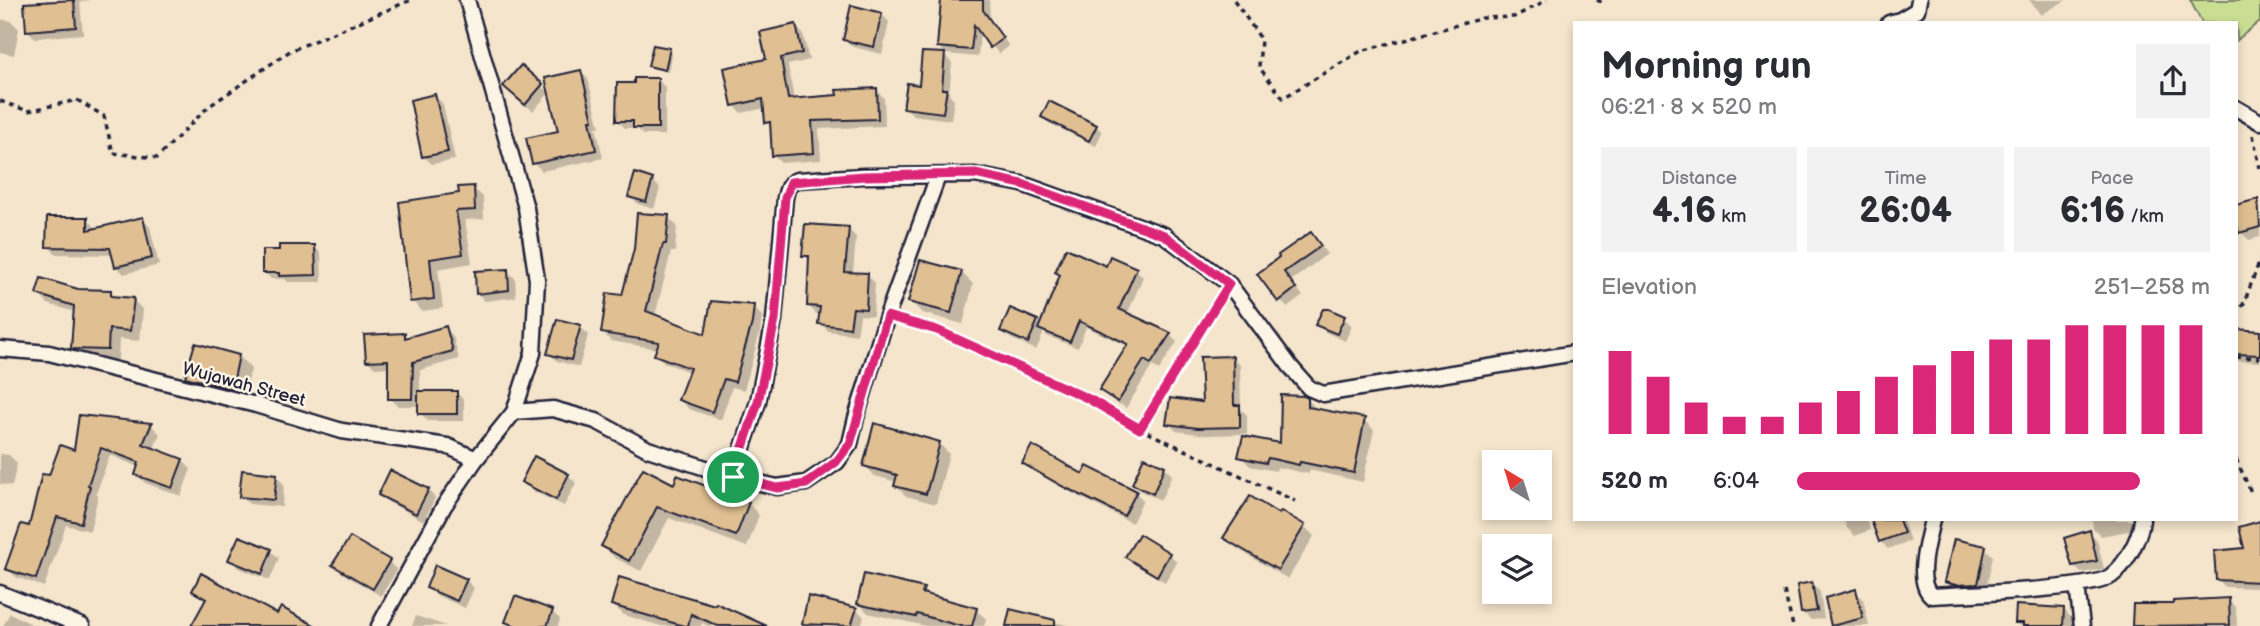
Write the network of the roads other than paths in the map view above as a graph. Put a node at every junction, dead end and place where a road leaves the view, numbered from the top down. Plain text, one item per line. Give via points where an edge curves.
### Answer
1 (467, 0) edge
2 (1919, 0) edge
3 (1896, 21) edge
4 (937, 176) junction
5 (0, 349) edge
6 (1573, 353) edge
7 (514, 412) junction
8 (476, 459) junction
9 (733, 477) junction
10 (1932, 521) edge
11 (2142, 521) edge
12 (2077, 586) junction
13 (0, 593) edge
14 (82, 626) edge
15 (379, 626) edge
16 (2082, 626) edge

1 - 7 street via 526,208 537,280 533,353
2 - 3 street via 1917,10
4 - 6 street via 975,174 1022,184 1164,235 1229,284 1290,366 1309,388 1323,394
4 - 9 street via 887,316 850,444 836,462 806,484 777,488
4 - 9 street via 791,182 775,320 758,402
5 - 8 street, Wujawah Street via 49,353 342,431 447,446
7 - 8 street
7 - 9 street via 553,410 596,421 648,449
8 - 15 street via 444,506
10 - 12 street via 1924,549 1924,575 1932,597
11 - 12 street via 2122,564 2110,578
12 - 16 street
13 - 14 street

